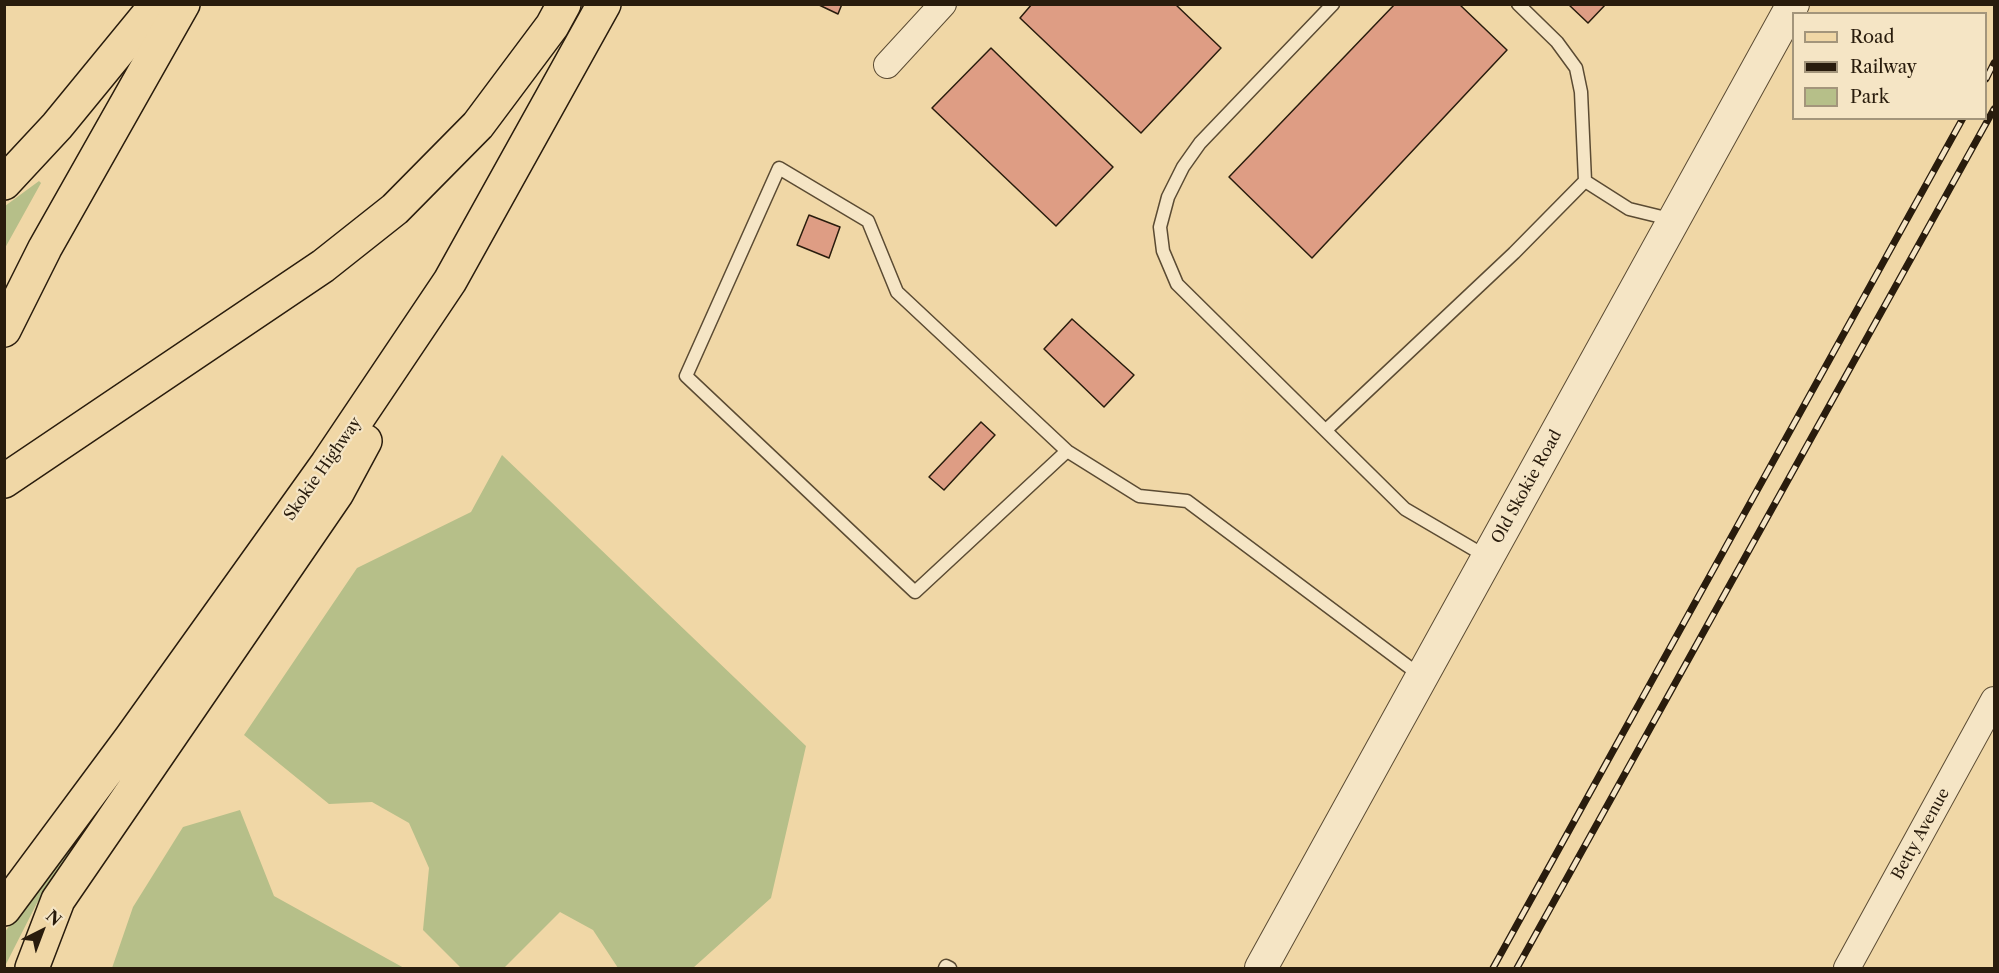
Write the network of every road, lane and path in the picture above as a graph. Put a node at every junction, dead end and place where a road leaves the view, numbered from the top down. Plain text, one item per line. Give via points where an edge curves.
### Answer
1 (157, 4) edge
2 (183, 4) edge
3 (564, 4) edge
4 (604, 4) edge
5 (944, 4) edge
6 (1333, 4) edge
7 (1518, 4) edge
8 (1793, 4) edge
9 (888, 65) dead end
10 (1586, 181) junction
11 (4, 183) edge
12 (1674, 220) junction
13 (450, 281) junction
14 (4, 330) edge
15 (1326, 430) junction
16 (1067, 451) junction
17 (4, 481) edge
18 (1488, 557) junction
19 (1422, 677) junction
20 (1991, 717) edge
21 (4, 909) edge
22 (32, 969) edge
23 (945, 969) edge
24 (950, 969) edge
25 (1261, 969) edge
26 (1847, 969) edge

1 - 11 main road via 57,126
2 - 14 main road via 45,248
3 - 17 main road via 478,125 396,209 322,266
4 - 13 main road, Skokie Highway
5 - 9 street
6 - 15 lane via 1200,142 1168,197 1160,227 1163,251 1177,284
7 - 10 lane via 1557,42 1576,68
8 - 12 street, Old Skokie Road
10 - 12 lane via 1629,209
10 - 15 lane
12 - 18 street, Old Skokie Road
13 - 21 main road, Skokie Highway via 327,464
13 - 22 main road via 337,493 58,900
15 - 18 lane via 1405,509
16 - 16 lane via 897,292 868,221 779,168 686,375 915,592
16 - 19 lane via 1139,496 1187,501
18 - 19 street, Old Skokie Road
19 - 25 street, Old Skokie Road
20 - 26 street, Betty Avenue
23 - 24 lane

